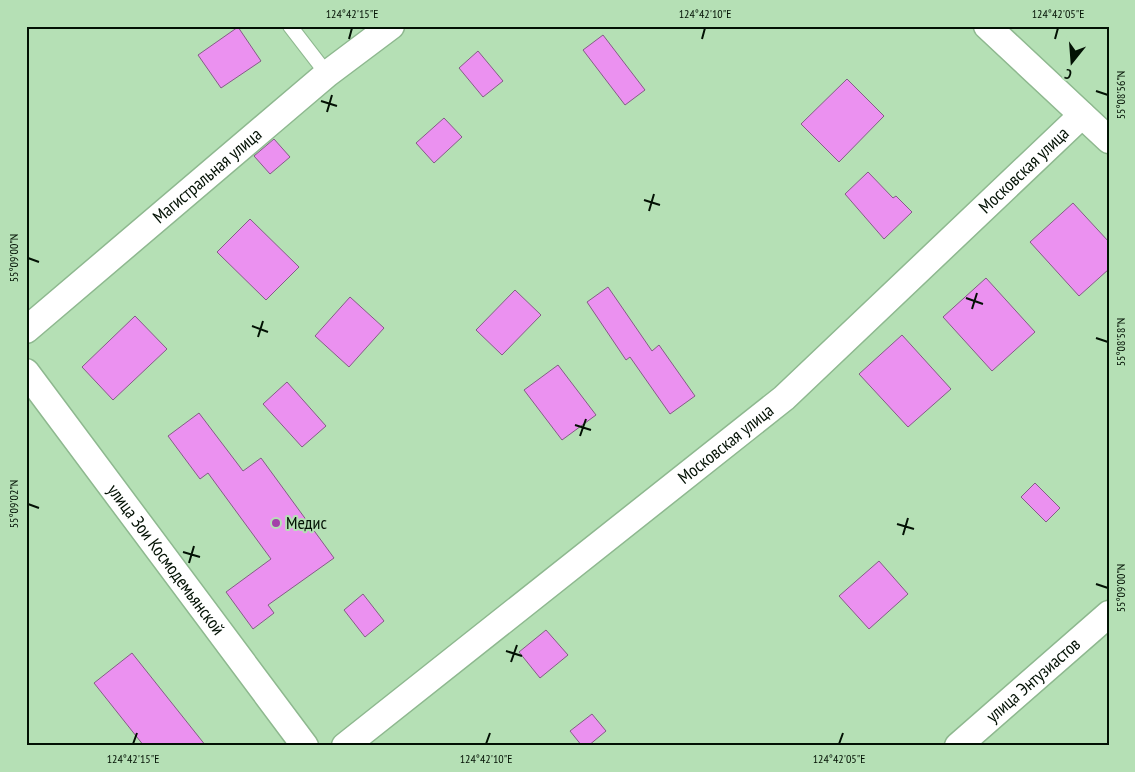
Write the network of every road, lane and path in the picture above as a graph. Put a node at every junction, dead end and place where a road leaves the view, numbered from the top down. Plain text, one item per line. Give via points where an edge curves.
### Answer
1 (290, 26) edge
2 (391, 26) edge
3 (987, 26) edge
4 (327, 74) junction
5 (1082, 115) junction
6 (1109, 140) edge
7 (26, 330) edge
8 (26, 372) edge
9 (1109, 614) edge
10 (305, 746) edge
11 (345, 746) edge
12 (958, 746) edge

1 - 4 lane
2 - 4 street, Магистральная улица
3 - 5 street
4 - 7 street, Магистральная улица
5 - 6 street
5 - 11 street, Московская улица via 784,398
8 - 10 street, улица Зои Космодемьянской
9 - 12 street, улица Энтузиастов

